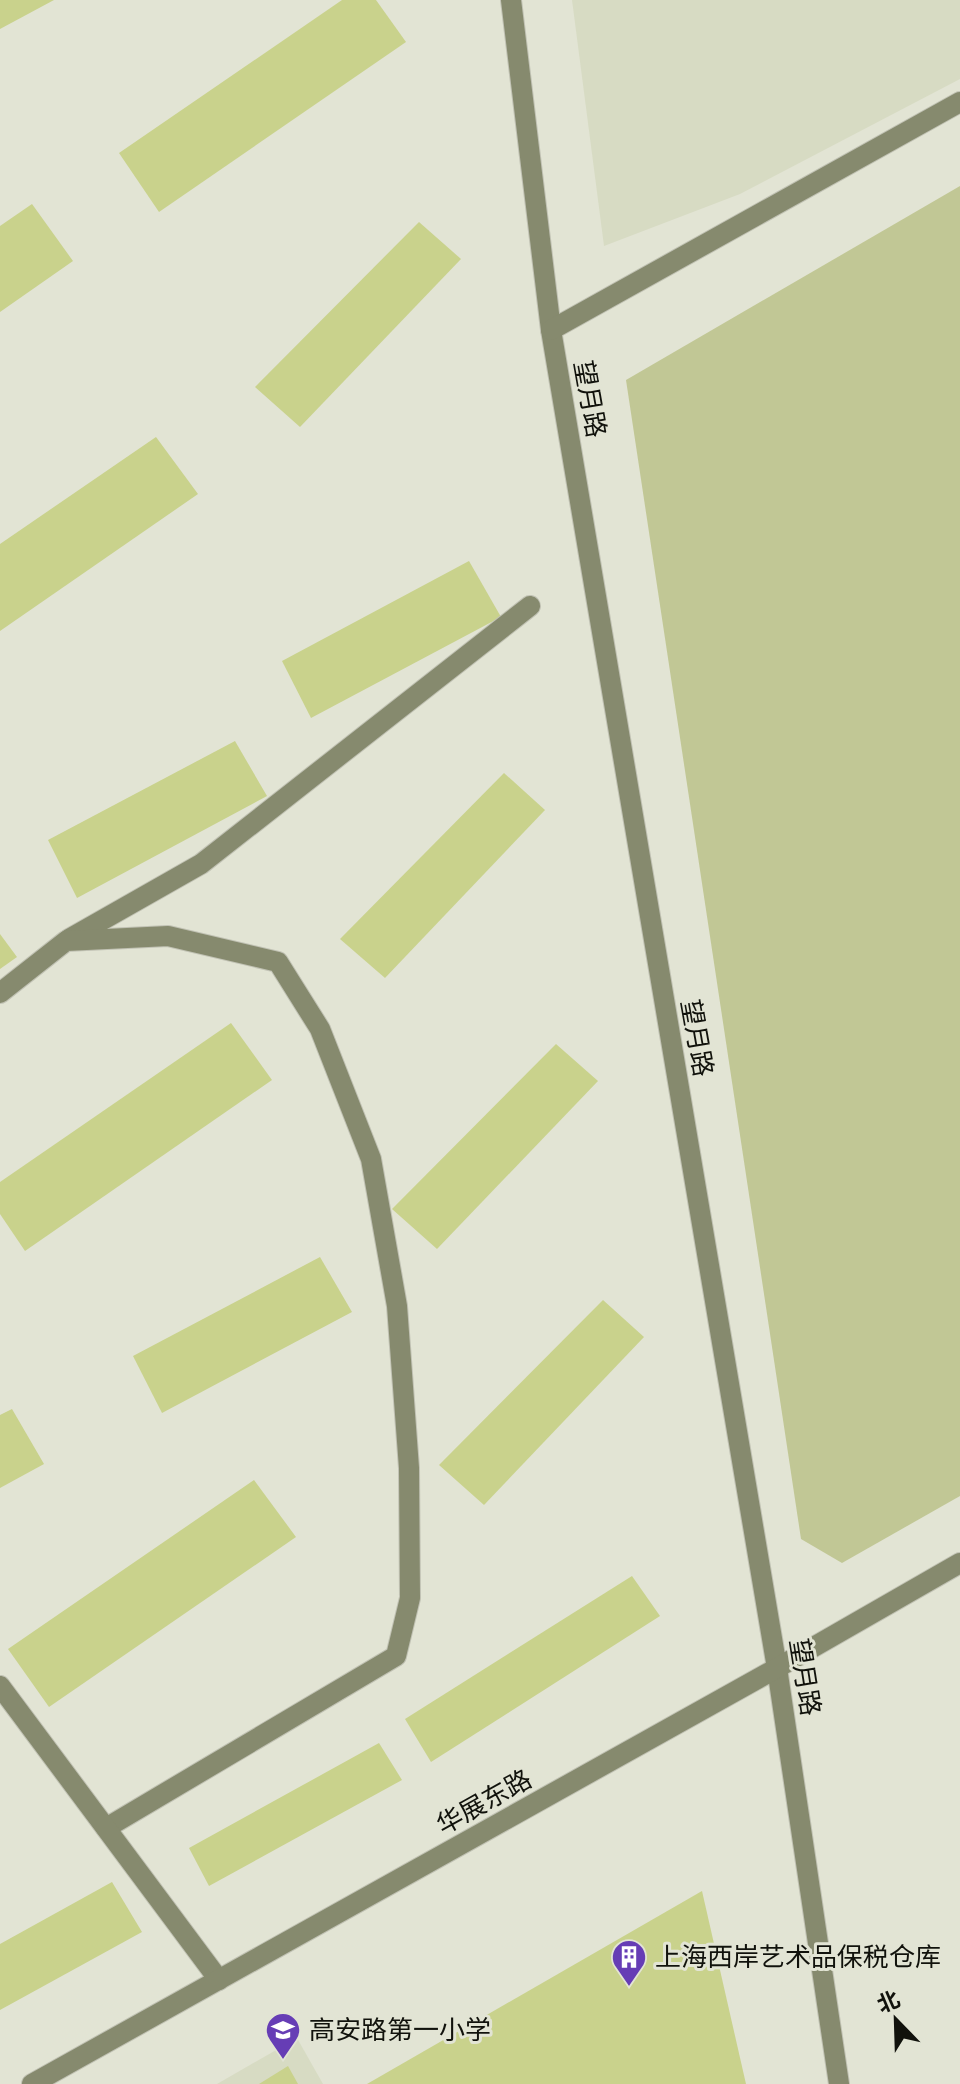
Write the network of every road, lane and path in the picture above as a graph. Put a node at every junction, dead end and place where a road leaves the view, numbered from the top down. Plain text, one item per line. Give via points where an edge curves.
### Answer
1 (511, 0) edge
2 (960, 102) edge
3 (551, 330) junction
4 (530, 606) dead end
5 (66, 941) junction
6 (0, 993) edge
7 (960, 1563) edge
8 (777, 1668) junction
9 (0, 1686) edge
10 (106, 1828) junction
11 (219, 1980) junction
12 (32, 2084) edge
13 (839, 2084) edge

1 - 3 street, 望月路
2 - 3 street
3 - 8 street, 望月路
4 - 5 street via 201,864
5 - 6 street
5 - 10 street via 168,936 278,962 320,1029 371,1159 397,1306 409,1468 410,1598 396,1656
7 - 8 street, 华展东路
8 - 11 street, 华展东路
8 - 13 street, 望月路
9 - 10 street
10 - 11 street
11 - 12 street, 华展东路

